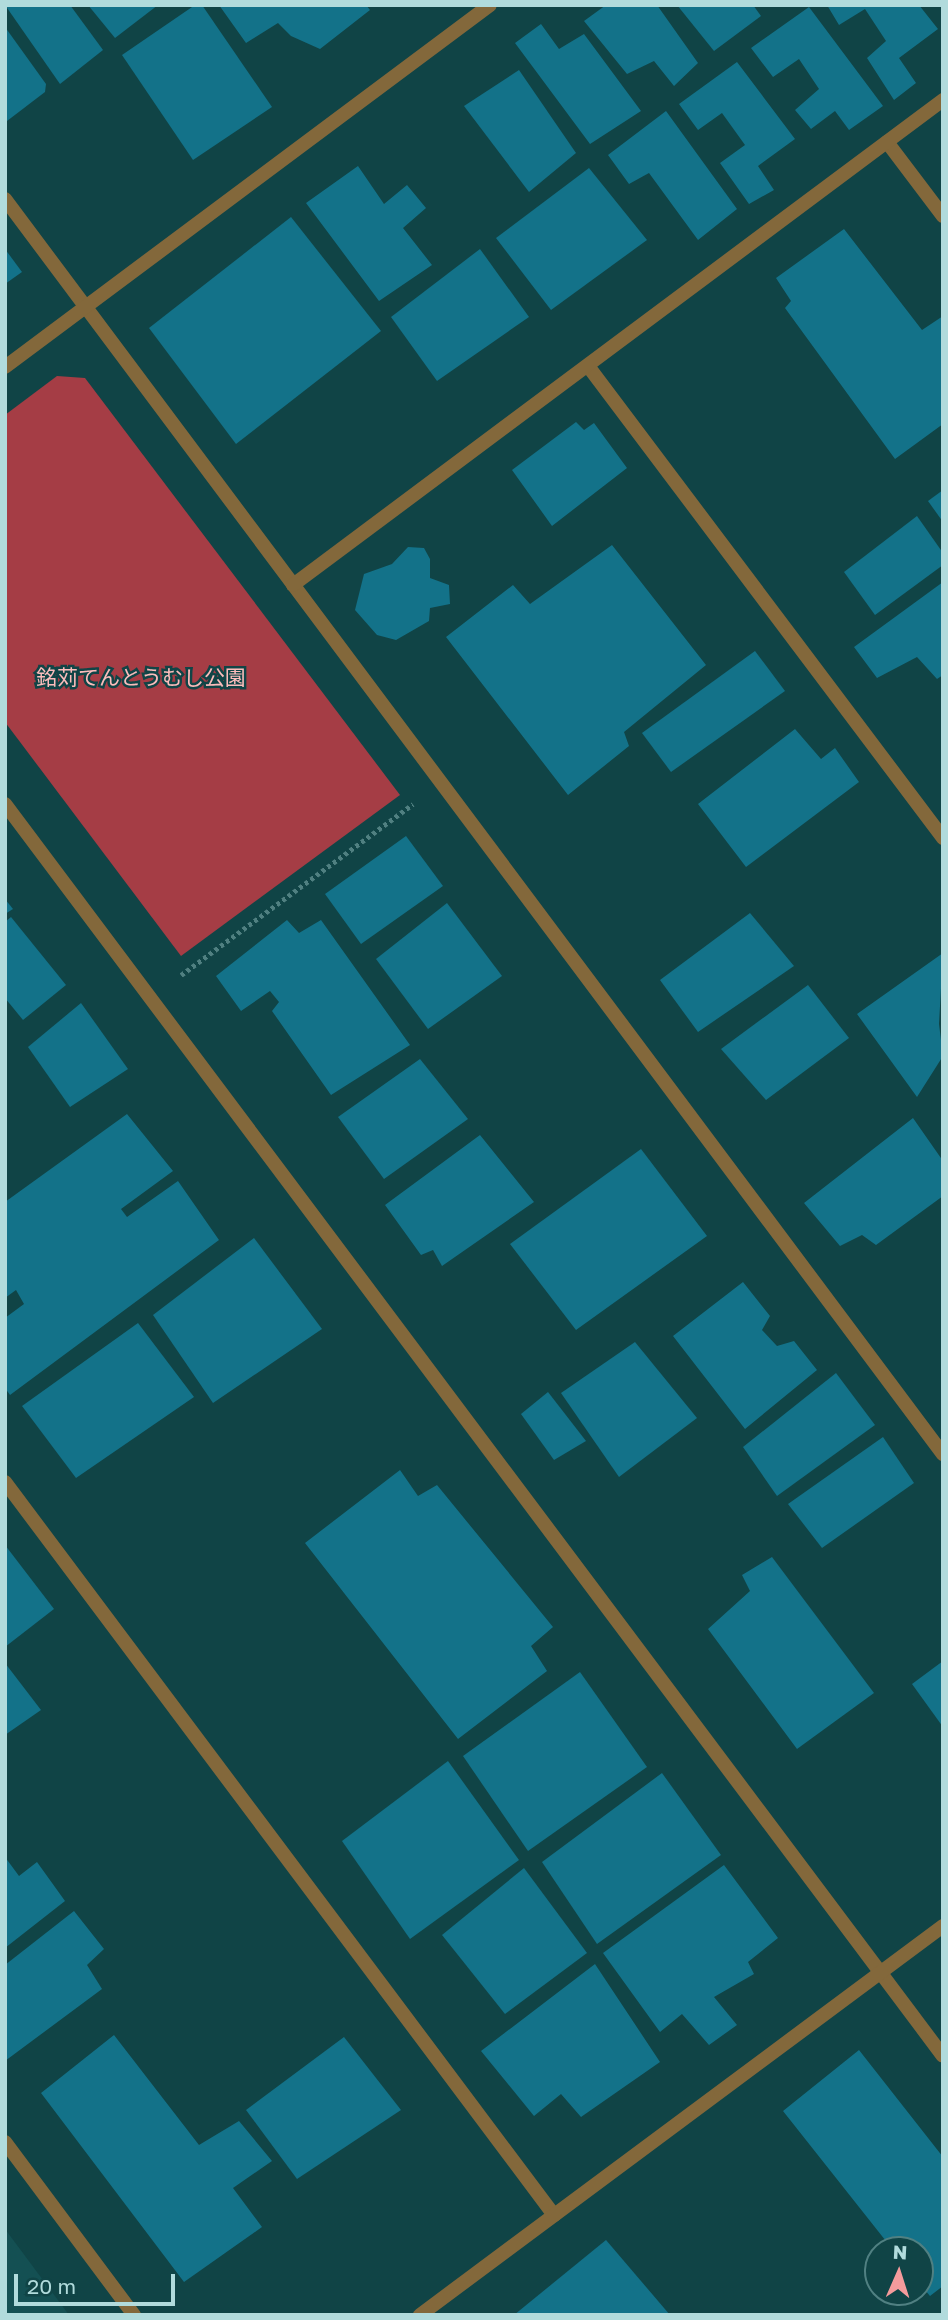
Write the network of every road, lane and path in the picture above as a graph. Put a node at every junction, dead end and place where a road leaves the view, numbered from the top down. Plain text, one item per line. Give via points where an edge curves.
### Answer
1 (490, 5) edge
2 (943, 100) edge
3 (887, 142) junction
4 (5, 199) edge
5 (943, 216) edge
6 (86, 307) junction
7 (588, 366) junction
8 (5, 367) edge
9 (293, 585) junction
10 (441, 782) junction
11 (5, 804) edge
12 (943, 838) edge
13 (181, 975) dead end
14 (943, 1454) edge
15 (5, 1482) edge
16 (943, 1926) edge
17 (881, 1972) junction
18 (943, 2056) edge
19 (5, 2142) edge
20 (554, 2214) junction
21 (134, 2315) edge
22 (420, 2315) edge

1 - 6 street
2 - 3 street
3 - 5 street
3 - 7 street
4 - 6 street
6 - 8 street
6 - 9 street
7 - 9 street
7 - 12 street
9 - 10 street
10 - 13 path
10 - 14 street
11 - 17 street
15 - 20 street
16 - 17 street
17 - 18 street
17 - 20 street
19 - 21 street
20 - 22 street

